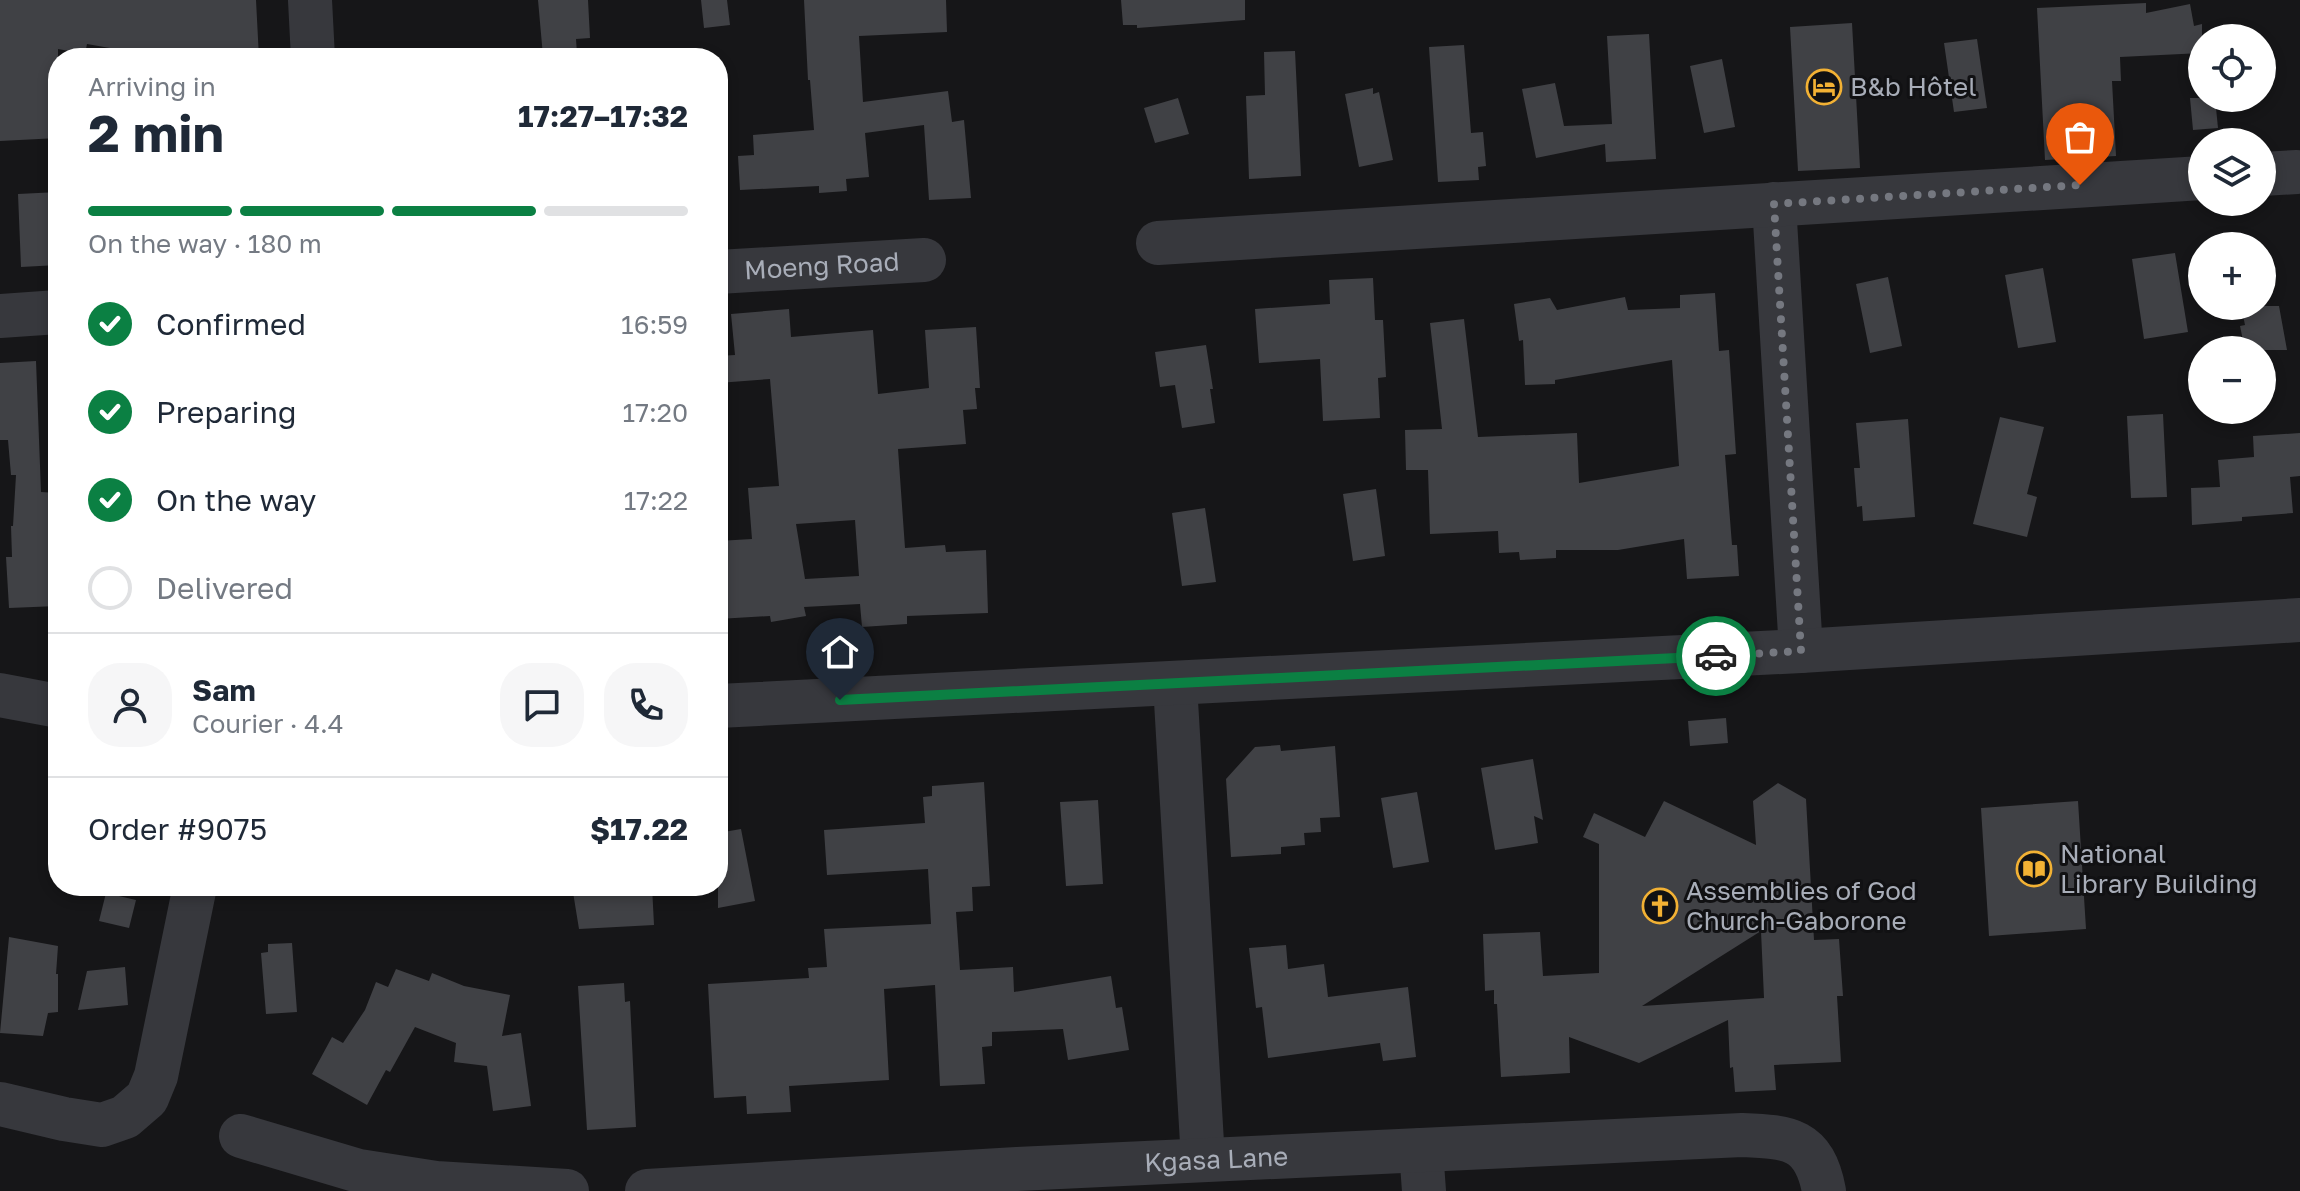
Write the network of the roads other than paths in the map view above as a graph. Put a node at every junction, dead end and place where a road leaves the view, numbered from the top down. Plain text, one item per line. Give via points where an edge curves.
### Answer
1 (310, 0) edge
2 (312, 48) edge
3 (2188, 179) edge
4 (1774, 204) junction
5 (1158, 243) dead end
6 (924, 260) dead end
7 (728, 271) edge
8 (48, 313) edge
9 (0, 316) edge
10 (2300, 620) edge
11 (1801, 651) junction
12 (1175, 684) junction
13 (0, 695) edge
14 (48, 704) edge
15 (728, 706) edge
16 (193, 896) edge
17 (0, 1104) edge
18 (241, 1136) dead end
19 (1203, 1160) junction
20 (1422, 1170) edge
21 (1018, 1180) edge
22 (567, 1191) edge
23 (647, 1191) edge
24 (1824, 1191) edge

1 - 2 street
3 - 4 street
4 - 5 street
4 - 11 street
6 - 7 street, Moeng Road
8 - 9 street
10 - 11 street
11 - 12 street
12 - 15 street
12 - 19 street
13 - 14 street
16 - 17 street via 147,1098 125,1117 102,1125
18 - 22 street via 359,1171 436,1183
19 - 20 street, Kgasa Lane
19 - 21 street, Kgasa Lane
20 - 24 street, Kgasa Lane via 1742,1135 1785,1137 1809,1152
21 - 23 street, Kgasa Lane

